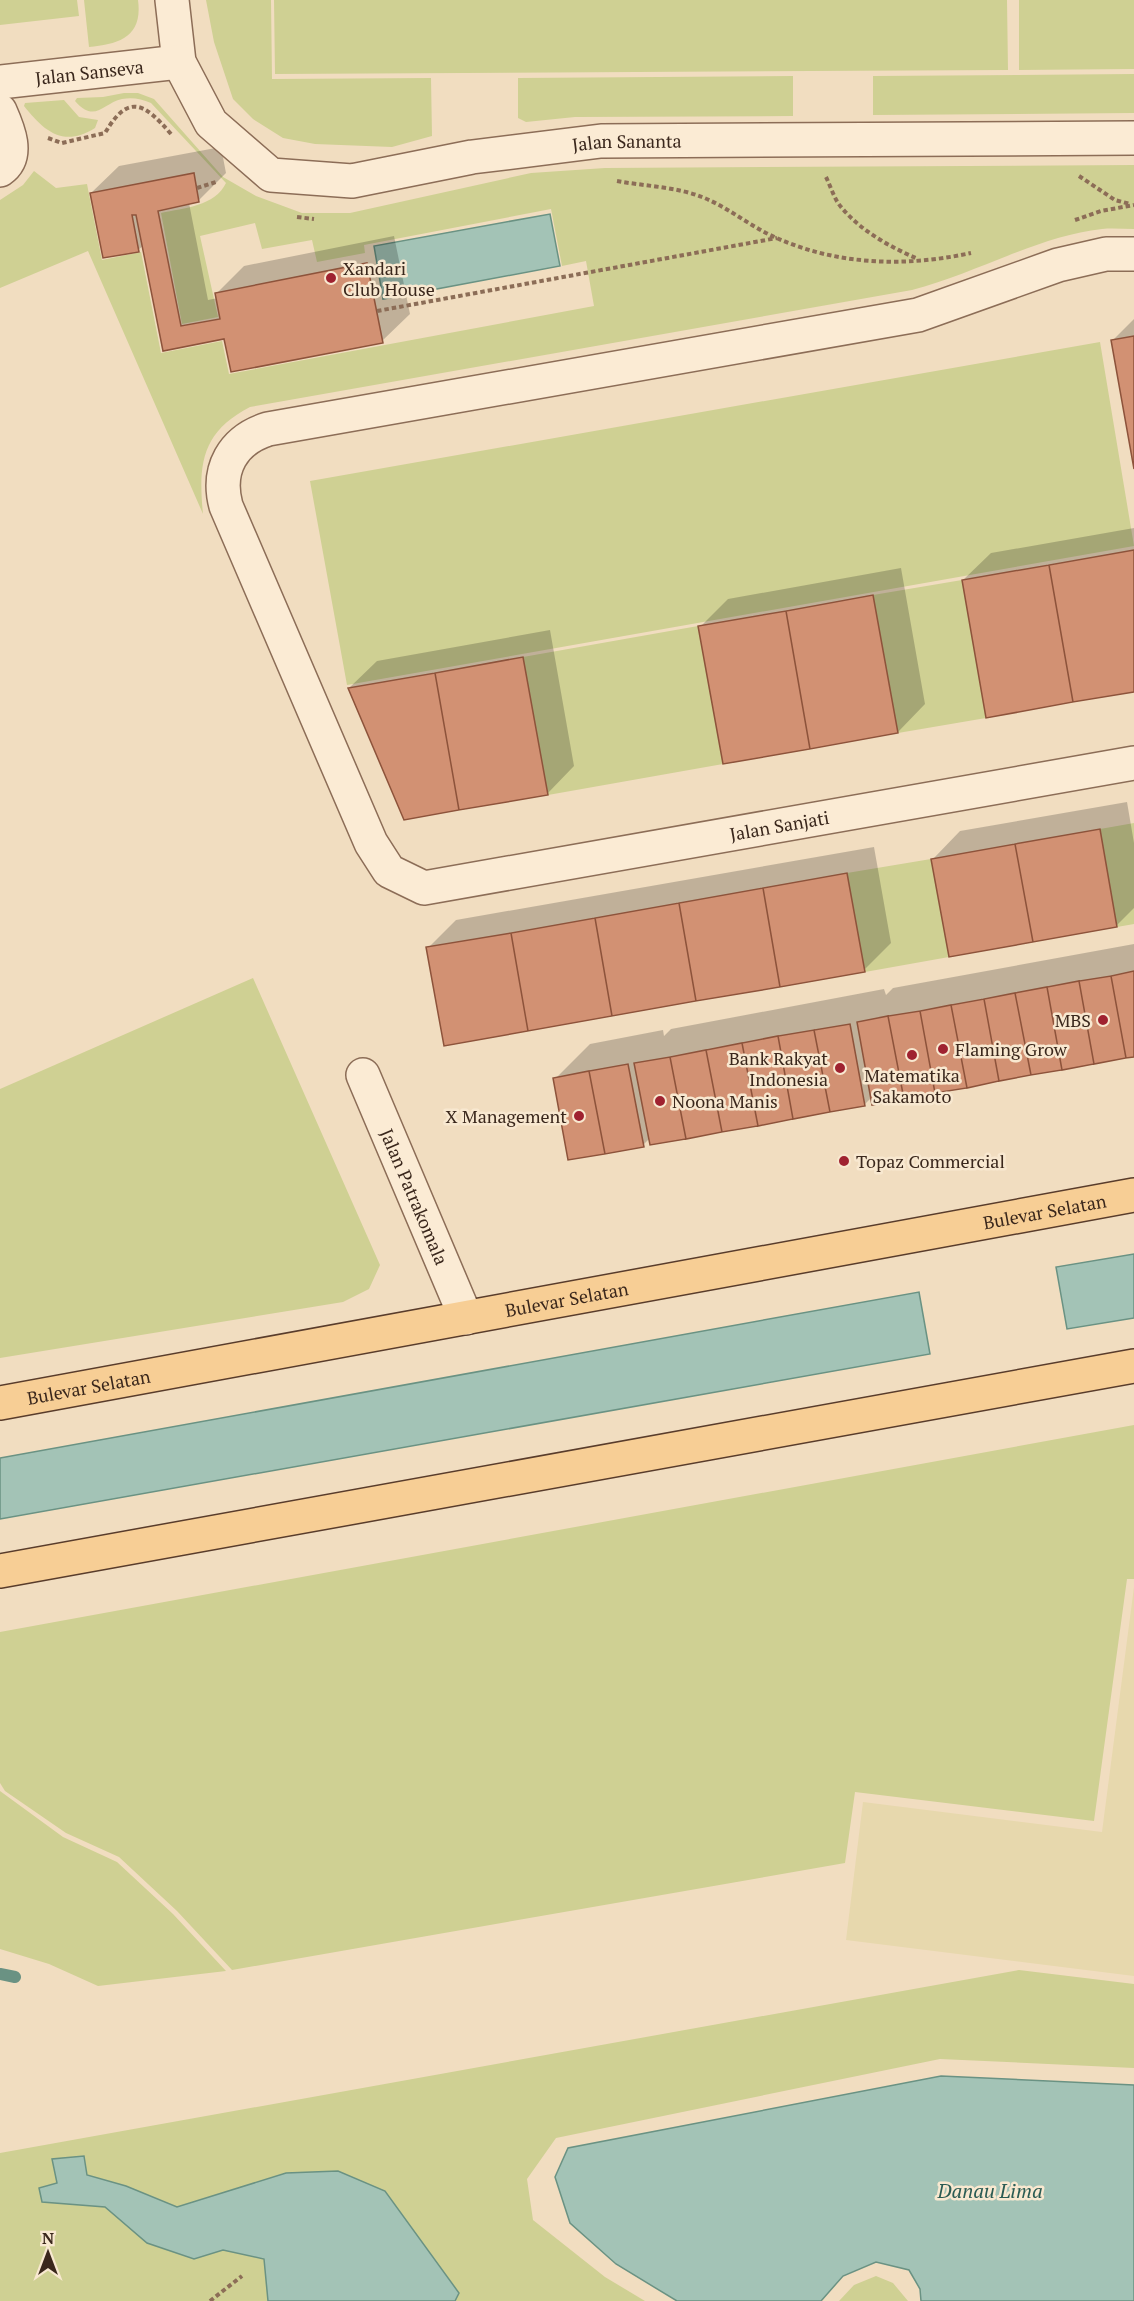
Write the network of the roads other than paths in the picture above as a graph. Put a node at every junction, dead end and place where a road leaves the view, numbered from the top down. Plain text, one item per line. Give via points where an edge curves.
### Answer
1 (172, 0) edge
2 (179, 62) junction
3 (0, 82) edge
4 (0, 112) edge
5 (1134, 138) edge
6 (0, 170) edge
7 (1134, 254) edge
8 (1134, 763) edge
9 (363, 1076) dead end
10 (1134, 1195) edge
11 (466, 1318) junction
12 (1134, 1366) edge
13 (0, 1403) edge
14 (0, 1571) edge

1 - 2 street
2 - 3 street, Jalan Sanseva
2 - 5 street, Jalan Sananta via 211,123 271,175 352,181 471,157 601,141
4 - 6 street via 11,149
7 - 8 street, Jalan Sanjati via 1106,254 1058,265 918,315 268,429 253,434 230,456 222,481 226,506 370,843 389,871 424,888
9 - 11 street, Jalan Patrakomala
10 - 11 main road, Bulevar Selatan
11 - 13 main road, Bulevar Selatan
12 - 14 main road

